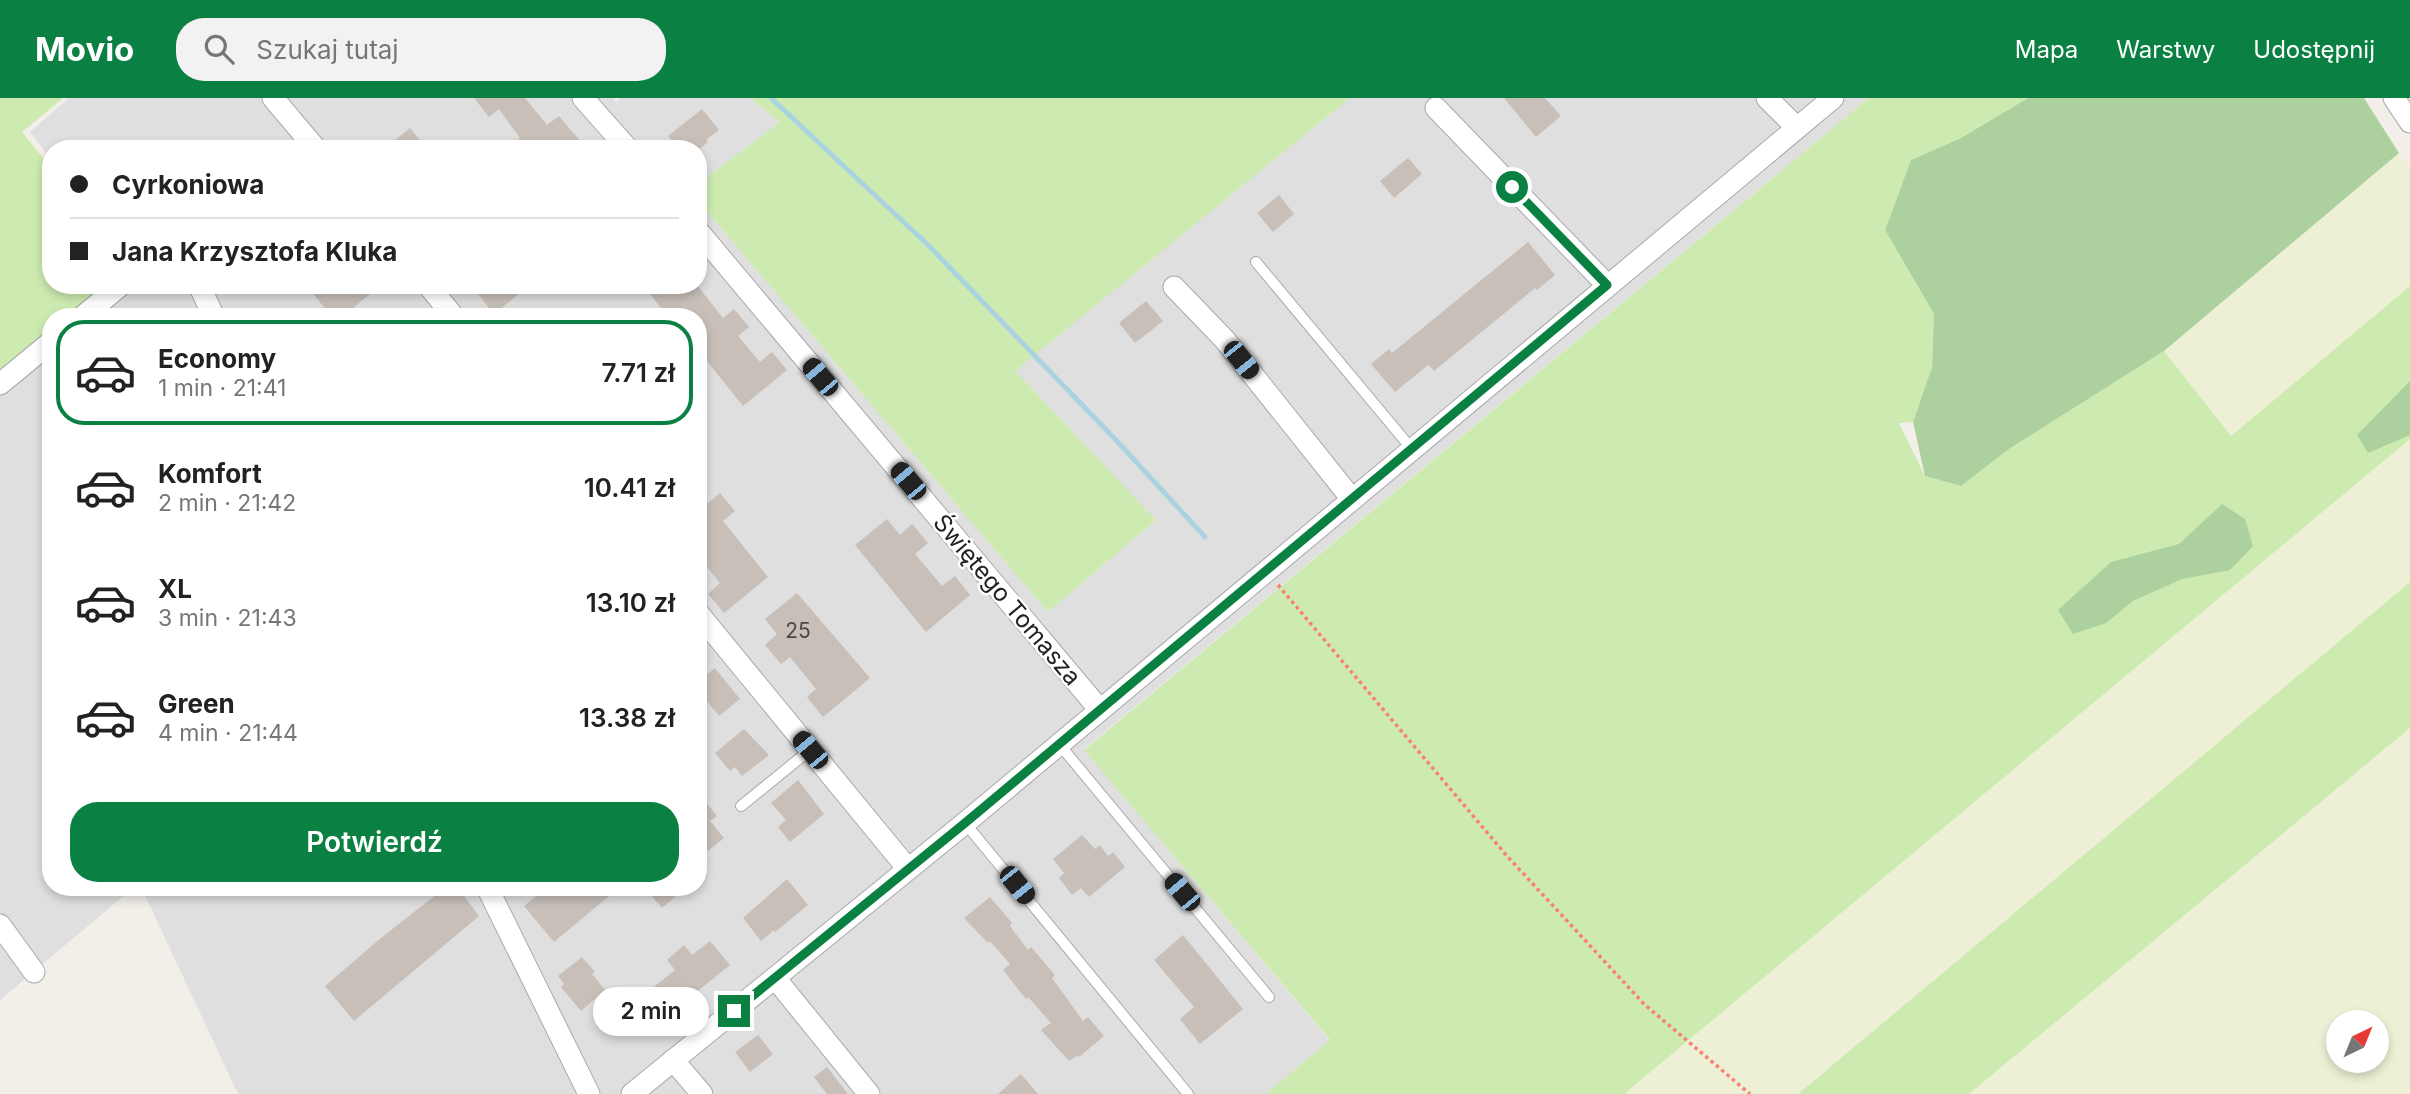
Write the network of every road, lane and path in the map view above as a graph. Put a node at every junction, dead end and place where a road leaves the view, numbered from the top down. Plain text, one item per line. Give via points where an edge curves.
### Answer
1 (273, 98) edge
2 (583, 98) edge
3 (1767, 98) edge
4 (1833, 98) edge
5 (2394, 98) edge
6 (1436, 108) dead end
7 (2410, 122) edge
8 (1797, 128) junction
9 (300, 140) edge
10 (620, 140) edge
11 (707, 242) edge
12 (1256, 262) dead end
13 (1607, 285) junction
14 (1174, 287) dead end
15 (110, 294) edge
16 (435, 294) edge
17 (93, 308) edge
18 (447, 308) edge
19 (42, 349) edge
20 (0, 384) edge
21 (1411, 448) junction
22 (1351, 498) junction
23 (1265, 571) junction
24 (707, 624) edge
25 (1100, 710) junction
26 (1059, 744) junction
27 (810, 750) junction
28 (741, 806) dead end
29 (965, 823) junction
30 (908, 869) junction
31 (491, 896) edge
32 (0, 925) edge
33 (34, 972) dead end
34 (775, 978) junction
35 (1269, 998) dead end
36 (673, 1060) junction
37 (589, 1094) edge
38 (632, 1094) edge
39 (702, 1094) edge
40 (869, 1094) edge
41 (1188, 1094) edge
42 (1750, 1094) edge

1 - 9 street
2 - 10 street
3 - 8 street
4 - 8 street
5 - 7 street
6 - 13 street
8 - 13 street
11 - 25 street, Świętego Tomasza
12 - 21 lane
13 - 21 street
14 - 22 street via 1225,340
15 - 17 street
16 - 18 street
19 - 20 street
21 - 22 street
22 - 23 street
23 - 25 street
23 - 42 path via 1507,856 1644,1004
24 - 27 street
25 - 26 street
26 - 29 street
26 - 35 lane
27 - 28 lane
27 - 30 street
29 - 30 street
29 - 41 lane
30 - 34 street
31 - 37 street
32 - 33 street
34 - 36 street
34 - 40 street
36 - 38 street
36 - 39 street

